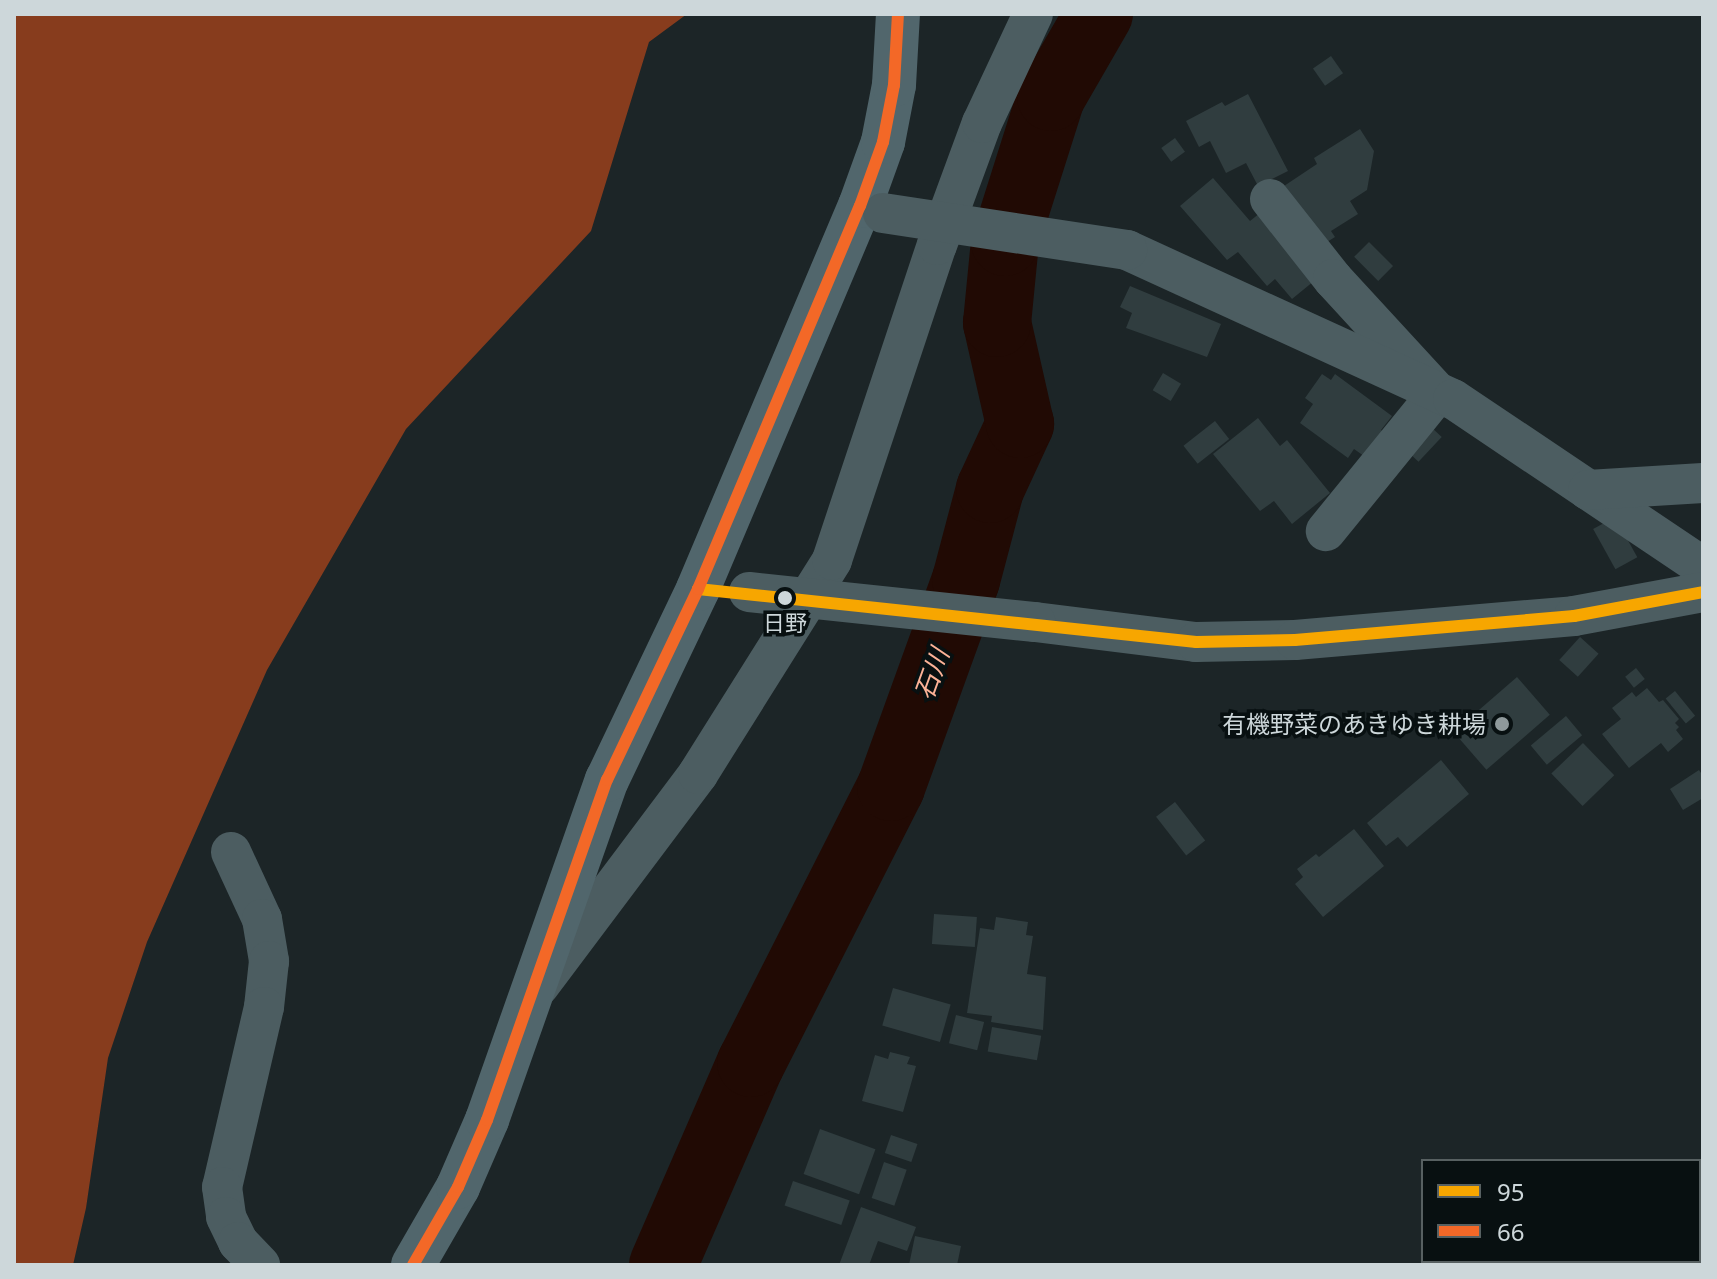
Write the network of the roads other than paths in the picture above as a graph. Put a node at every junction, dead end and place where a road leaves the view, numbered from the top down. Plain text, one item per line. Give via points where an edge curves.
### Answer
1 (898, 14) edge
2 (1033, 14) edge
3 (1270, 199) dead end
4 (872, 210) junction
5 (1438, 393) junction
6 (1703, 483) edge
7 (1588, 490) junction
8 (1326, 531) dead end
9 (1703, 567) edge
10 (698, 589) junction
11 (1703, 592) edge
12 (231, 852) dead end
13 (532, 995) junction
14 (260, 1265) edge
15 (413, 1265) edge

1 - 4 main road via 894,85
2 - 13 street via 967,163 832,560 698,774
3 - 5 street via 1333,279
4 - 5 street, bridge via 1127,250
4 - 10 main road
5 - 7 street
5 - 8 street
6 - 7 street
7 - 9 street
10 - 11 street, bridge via 1196,642 1295,640 1574,616
10 - 13 main road via 607,780
12 - 14 street via 262,919 269,961 264,1007 222,1187 226,1217 238,1242
13 - 15 main road via 458,1187

